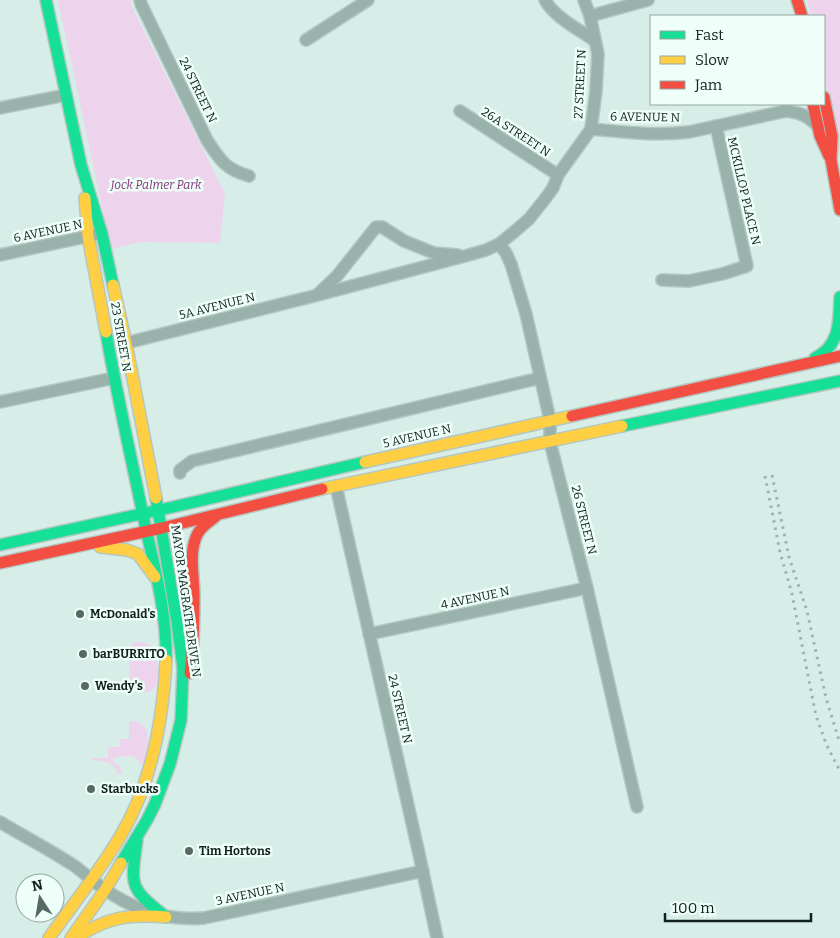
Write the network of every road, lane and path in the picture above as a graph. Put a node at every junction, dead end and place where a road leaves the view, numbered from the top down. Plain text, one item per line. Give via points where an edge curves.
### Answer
1 (46, 0) edge
2 (140, 0) edge
3 (368, 0) edge
4 (545, 0) edge
5 (584, 0) edge
6 (648, 0) edge
7 (797, 0) edge
8 (798, 15) edge
9 (802, 15) edge
10 (590, 16) junction
11 (306, 40) dead end
12 (595, 41) junction
13 (66, 95) junction
14 (825, 102) edge
15 (795, 105) edge
16 (813, 105) edge
17 (0, 108) edge
18 (460, 111) dead end
19 (786, 111) junction
20 (818, 125) junction
21 (716, 126) junction
22 (591, 129) junction
23 (831, 160) junction
24 (81, 165) junction
25 (558, 175) junction
26 (249, 176) dead end
27 (840, 210) edge
28 (102, 234) junction
29 (88, 236) junction
30 (499, 244) junction
31 (0, 254) edge
32 (465, 256) junction
33 (662, 280) dead end
34 (314, 296) junction
35 (840, 297) edge
36 (126, 342) junction
37 (840, 356) edge
38 (805, 364) junction
39 (114, 378) junction
40 (540, 378) junction
41 (840, 381) edge
42 (0, 402) edge
43 (550, 420) junction
44 (550, 442) junction
45 (180, 473) dead end
46 (336, 486) junction
47 (159, 510) junction
48 (143, 513) junction
49 (218, 515) junction
50 (162, 528) junction
51 (147, 532) junction
52 (0, 545) edge
53 (79, 546) junction
54 (0, 563) edge
55 (157, 580) junction
56 (587, 588) junction
57 (369, 634) junction
58 (182, 706) junction
59 (637, 807) dead end
60 (0, 822) edge
61 (138, 835) junction
62 (423, 871) junction
63 (91, 879) junction
64 (105, 890) junction
65 (166, 916) junction
66 (49, 938) edge
67 (71, 938) edge
68 (76, 938) edge
69 (437, 938) edge

1 - 13 main road, 23 STREET N
2 - 26 street, 24 STREET N via 220,160 238,173
3 - 11 street
4 - 12 street, 27 STREET N via 562,19
5 - 10 street, 27 STREET N
6 - 10 street
7 - 8 main road
7 - 9 main road
10 - 12 street, 27 STREET N
12 - 22 street, 27 STREET N via 598,54
13 - 17 street
13 - 24 main road, 23 STREET N
14 - 23 main road via 832,136
15 - 19 street, 6 AVENUE N
16 - 20 main road
18 - 25 street, 26A STREET N
19 - 20 street, 6 AVENUE N via 801,113
19 - 21 street, 6 AVENUE N
20 - 23 main road
21 - 22 street, 6 AVENUE N via 672,134
21 - 33 street, MCKILLOP PLACE N via 747,266 690,281
22 - 25 street, 5A AVENUE N
23 - 27 main road
24 - 28 main road, 23 STREET N
24 - 29 main road, 23 STREET N
25 - 30 street, 5A AVENUE N via 553,188 529,218
28 - 29 street, 6 AVENUE N
28 - 36 main road, 23 STREET N
29 - 31 street, 6 AVENUE N
29 - 39 main road, 23 STREET N
30 - 32 street, 5A AVENUE N
30 - 40 street, 26 STREET N via 511,264
32 - 34 street, 5A AVENUE N
32 - 34 street, 5A AVENUE N via 434,253 376,227 337,276
34 - 36 street, 5A AVENUE N
35 - 38 main road via 835,341 828,350
36 - 47 main road, 23 STREET N
37 - 38 main road, 5 AVENUE N
38 - 43 main road, 5 AVENUE N
39 - 42 street
39 - 48 main road, 23 STREET N
40 - 43 street, 26 STREET N
40 - 45 street via 192,461
41 - 44 main road
43 - 44 street, 26 STREET N
43 - 47 main road, 5 AVENUE N
44 - 46 main road
44 - 56 street, 26 STREET N
46 - 49 main road
46 - 57 street, 24 STREET N
47 - 48 main road, 5 AVENUE N
47 - 50 main road, MAYOR MAGRATH DRIVE N
48 - 51 main road, MAYOR MAGRATH DRIVE N
48 - 52 main road, 5 AVENUE N
49 - 50 main road
49 - 58 main road via 200,530 194,547 192,655
50 - 51 main road
50 - 58 main road, MAYOR MAGRATH DRIVE N via 183,668
51 - 53 main road
51 - 55 main road, MAYOR MAGRATH DRIVE N
53 - 54 main road
53 - 55 main road via 106,547 138,554
55 - 63 main road, MAYOR MAGRATH DRIVE N via 166,656 156,741 134,810
56 - 57 street, 4 AVENUE N
56 - 59 street, 26 STREET N
57 - 62 street, 24 STREET N
58 - 61 main road, MAYOR MAGRATH DRIVE N via 176,742 163,784
60 - 63 street, 3 AVENUE N
61 - 64 main road, MAYOR MAGRATH DRIVE N
61 - 65 main road via 133,882 148,903
62 - 65 street, 3 AVENUE N via 204,918
62 - 69 street, 24 STREET N
63 - 64 street, 3 AVENUE N
63 - 66 main road, MAYOR MAGRATH DRIVE N
64 - 65 street, 3 AVENUE N via 142,910
64 - 67 main road, MAYOR MAGRATH DRIVE N
65 - 68 main road via 115,918 90,928

